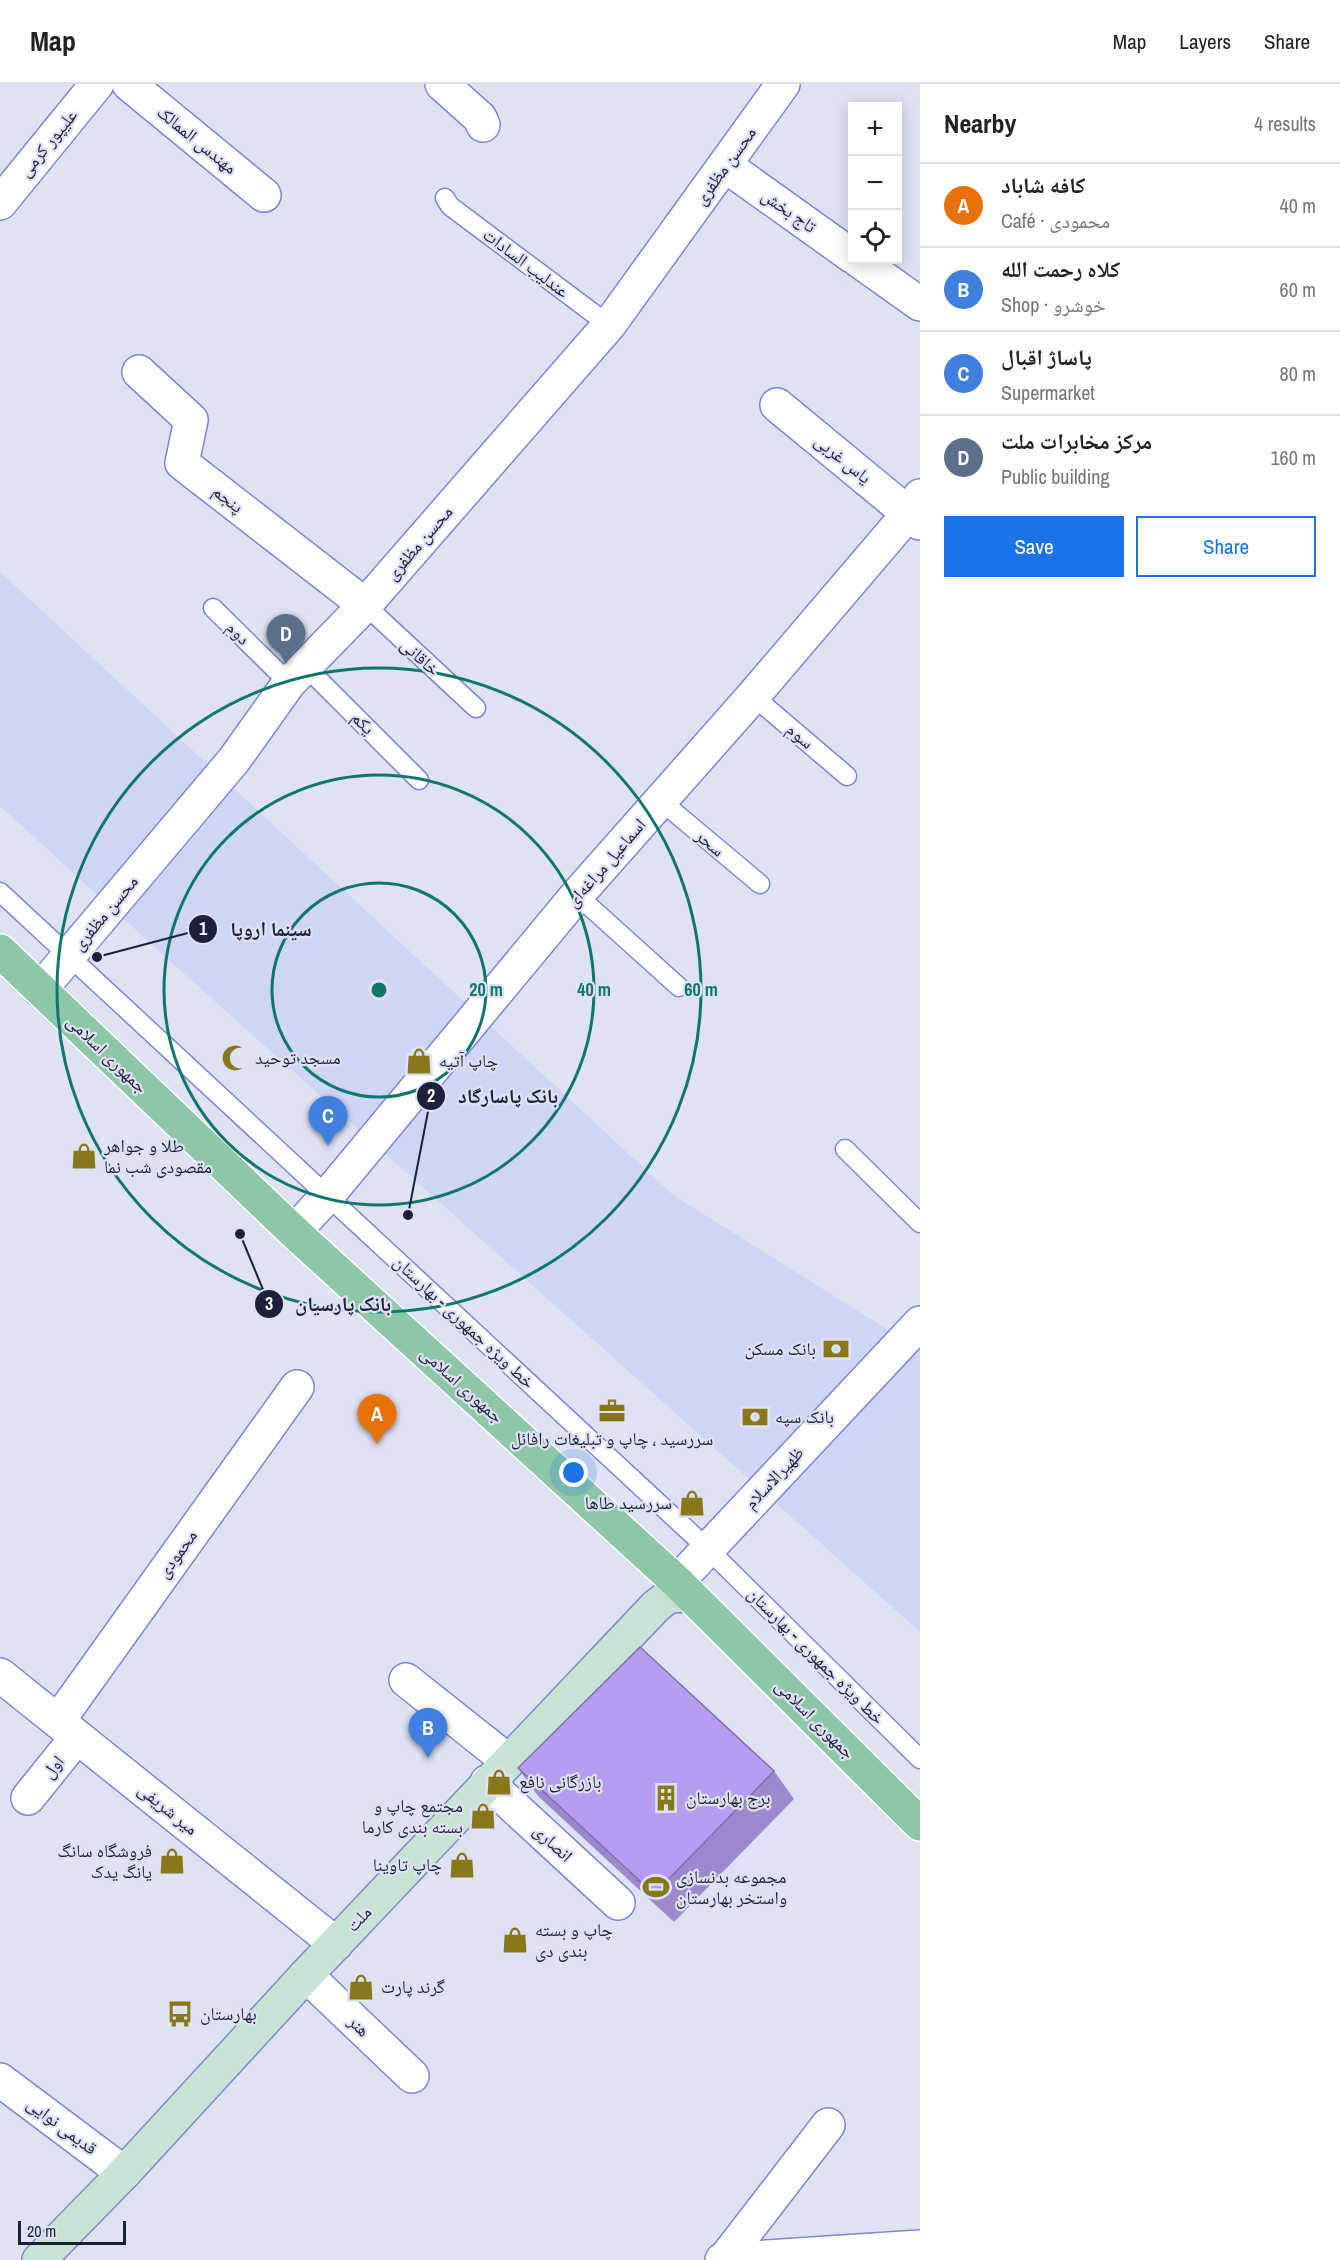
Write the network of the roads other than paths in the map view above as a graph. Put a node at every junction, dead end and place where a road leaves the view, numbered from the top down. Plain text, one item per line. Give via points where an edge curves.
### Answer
1 (97, 84) edge
2 (442, 84) edge
3 (783, 84) edge
4 (138, 87) edge
5 (483, 125) dead end
6 (726, 166) junction
7 (264, 195) dead end
8 (445, 198) dead end
9 (0, 202) edge
10 (848, 253) edge
11 (864, 264) edge
12 (920, 304) edge
13 (609, 326) junction
14 (139, 372) dead end
15 (777, 405) dead end
16 (916, 511) edge
17 (365, 605) junction
18 (213, 608) dead end
19 (298, 675) junction
20 (753, 696) junction
21 (476, 708) dead end
22 (847, 776) dead end
23 (419, 780) dead end
24 (661, 801) junction
25 (760, 884) dead end
26 (0, 892) edge
27 (577, 895) junction
28 (0, 951) edge
29 (68, 956) junction
30 (679, 987) dead end
31 (40, 990) junction
32 (845, 1149) dead end
33 (328, 1195) junction
34 (920, 1223) edge
35 (294, 1232) junction
36 (920, 1323) edge
37 (297, 1387) dead end
38 (708, 1549) junction
39 (683, 1588) junction
40 (0, 1675) edge
41 (406, 1680) dead end
42 (67, 1729) junction
43 (920, 1759) edge
44 (498, 1772) junction
45 (28, 1798) dead end
46 (920, 1824) edge
47 (618, 1903) dead end
48 (336, 1944) junction
49 (306, 1975) junction
50 (412, 2076) dead end
51 (0, 2080) edge
52 (828, 2125) dead end
53 (124, 2173) junction
54 (920, 2247) edge
55 (39, 2260) edge
56 (723, 2260) edge

1 - 9 street, علیپور کرمی
2 - 5 street
3 - 6 street, محسن مظفری
4 - 7 street, مهندس‌ الممالک
6 - 10 street, تاج بخش
6 - 13 street, محسن مظفری
8 - 13 lane, عندلیب السادات via 450,206
11 - 12 street
13 - 17 street, محسن مظفری
14 - 17 street, پنجم via 191,420 182,463
15 - 16 street, یاس غربی
16 - 20 street, اسماعیل مراغه‌ای
17 - 19 street, محسن مظفری
17 - 21 lane, خاقانی
18 - 19 lane, دوم
19 - 23 lane, یکم
19 - 29 street, محسن مظفری via 234,760
20 - 22 lane, سوم
20 - 24 street, اسماعیل مراغه‌ای
24 - 25 lane, سحر
24 - 27 street, اسماعیل مراغه‌ای
26 - 29 lane, خط ویژه جمهوری - بهارستان
27 - 30 lane
27 - 33 street, اسماعیل مراغه‌ای
28 - 31 main road, جمهوری اسلامی
29 - 31 street, محسن مظفری
29 - 33 lane, خط ویژه جمهوری - بهارستان
31 - 35 main road, جمهوری اسلامی
32 - 34 lane
33 - 35 street, اسماعیل مراغه‌ای
33 - 38 lane, خط ویژه جمهوری - بهارستان
35 - 39 main road, جمهوری اسلامی
36 - 38 street, ظهیرالاسلام
37 - 42 street, محمودی
38 - 39 street, ظهیرالاسلام
38 - 43 lane, خط ویژه جمهوری - بهارستان
39 - 44 main road, ملت via 656,1606
39 - 46 main road, جمهوری اسلامی
40 - 42 street, میر شریفی
41 - 44 street, انصاری
42 - 45 street, اول
42 - 48 street, میر شریفی
44 - 47 street, انصاری
44 - 48 main road, ملت
48 - 49 main road, ملت
49 - 50 street, هنر
49 - 53 main road, ملت
51 - 53 street, قدیمی نوایی
52 - 56 street
53 - 55 main road, ملت
54 - 56 street

